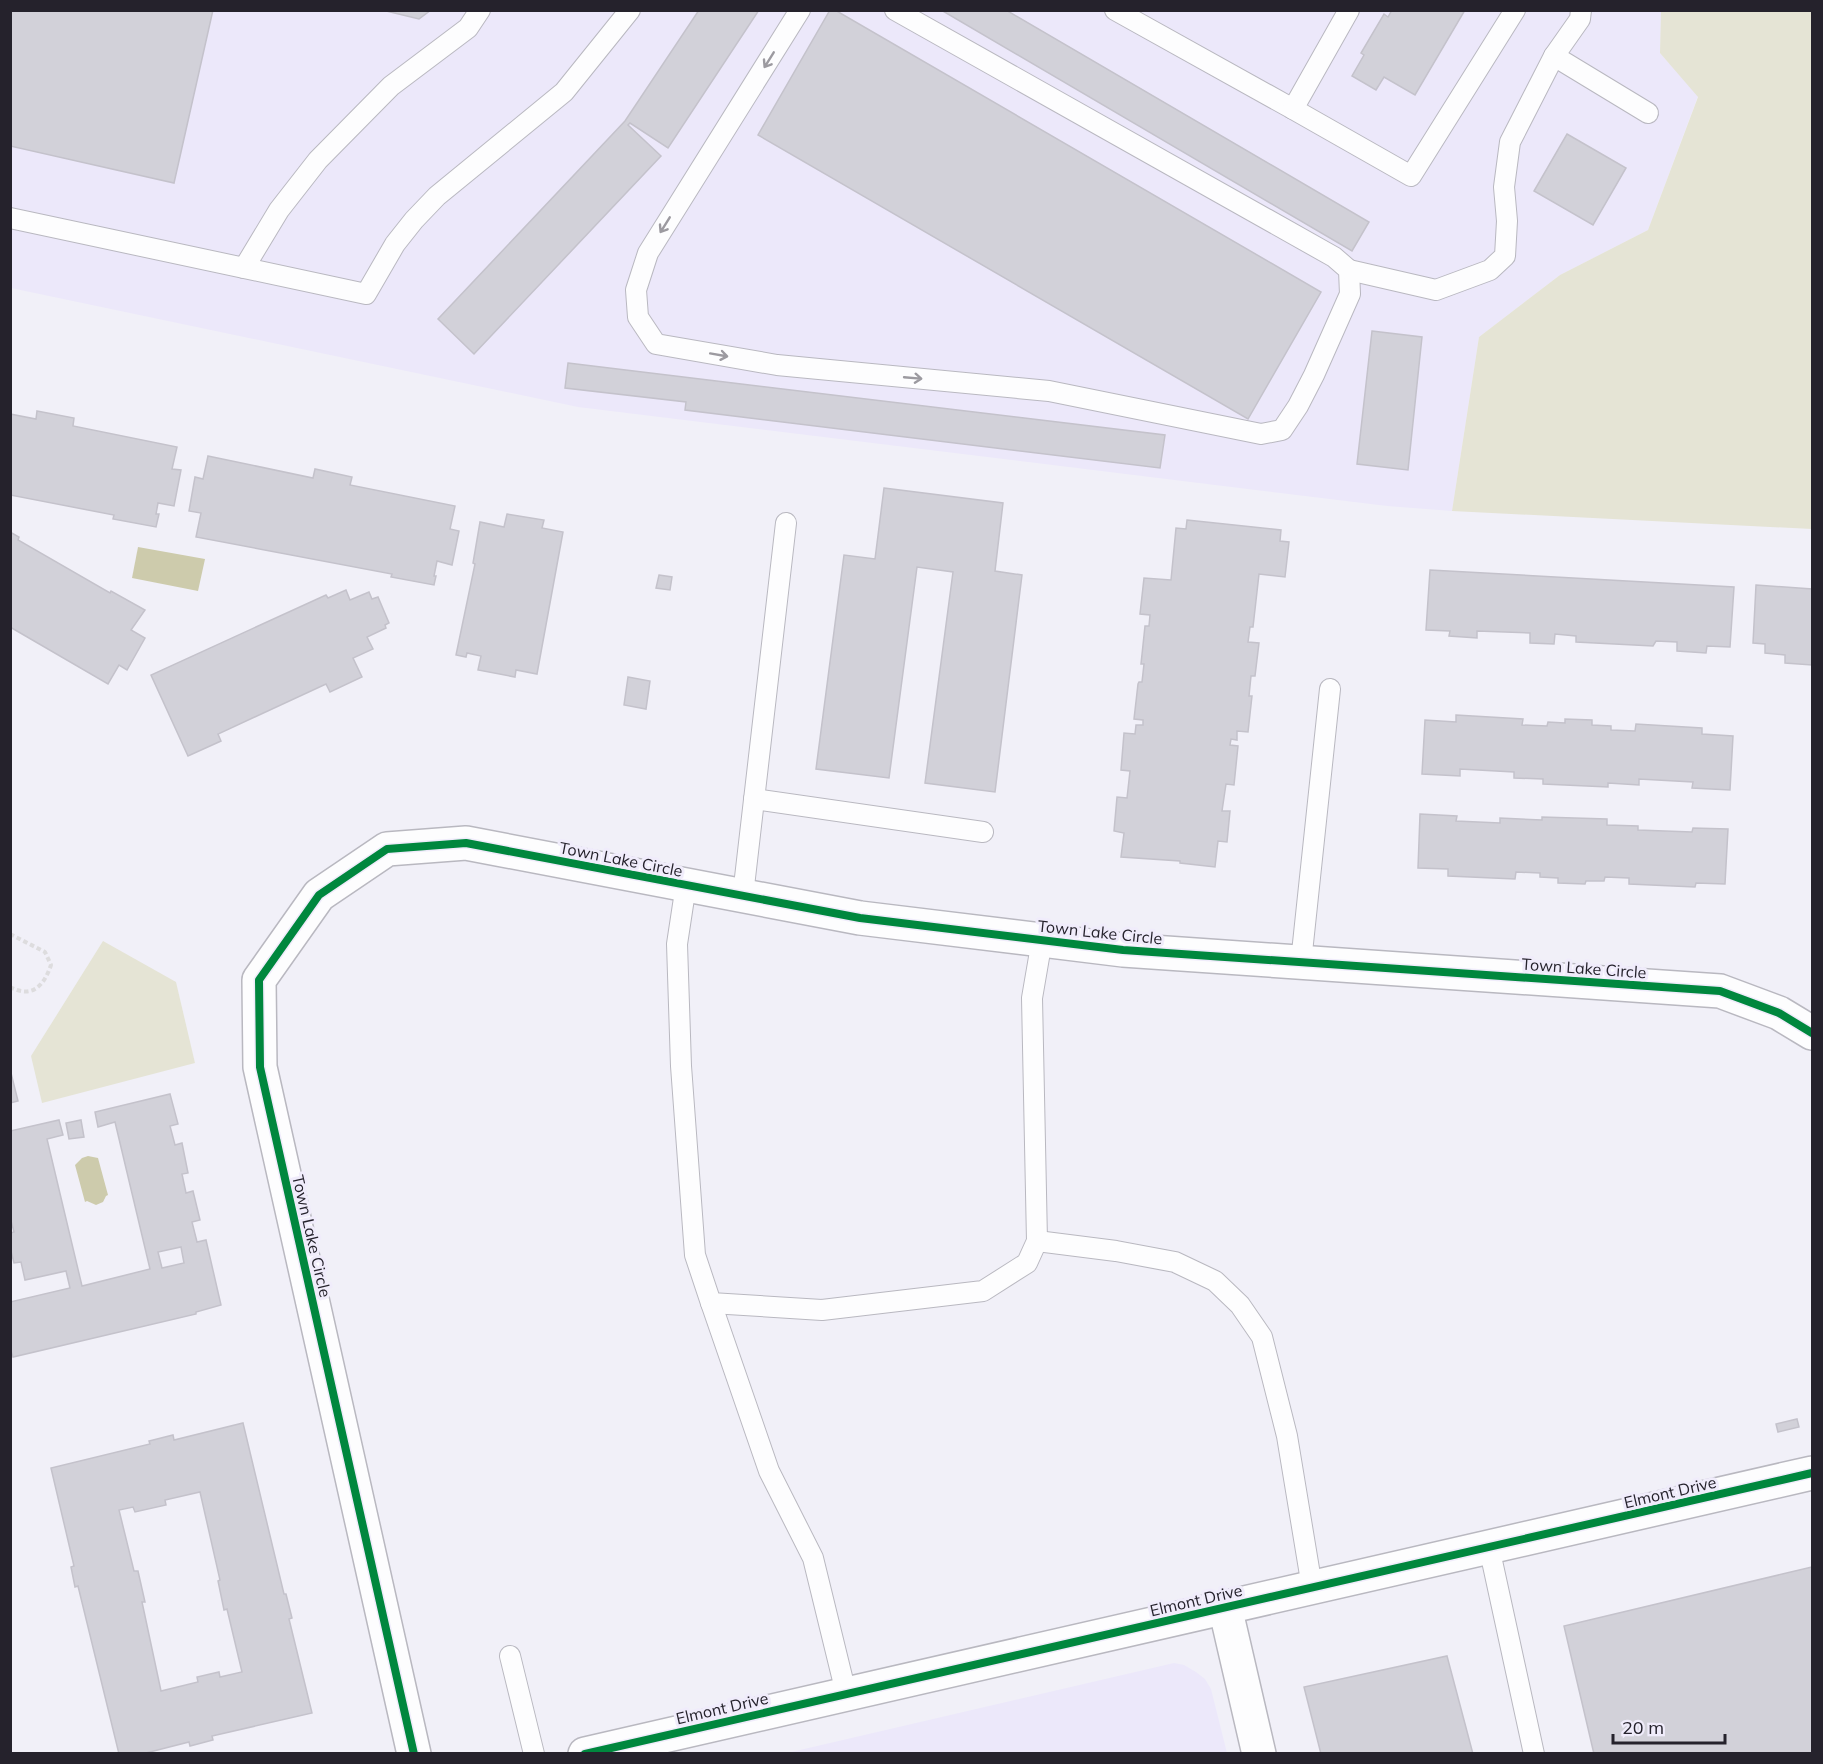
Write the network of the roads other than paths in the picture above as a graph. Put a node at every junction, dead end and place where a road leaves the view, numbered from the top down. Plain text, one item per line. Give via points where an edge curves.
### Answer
1 (480, 10) edge
2 (630, 10) edge
3 (800, 10) edge
4 (895, 10) edge
5 (1115, 10) edge
6 (1349, 10) edge
7 (1515, 10) edge
8 (1581, 10) edge
9 (1554, 56) junction
10 (1293, 109) junction
11 (1648, 112) dead end
12 (10, 218) edge
13 (244, 268) junction
14 (1348, 270) junction
15 (786, 523) dead end
16 (1330, 689) dead end
17 (754, 799) junction
18 (983, 832) dead end
19 (686, 885) junction
20 (743, 895) junction
21 (1042, 940) junction
22 (1301, 962) junction
23 (1812, 1033) edge
24 (1037, 1241) junction
25 (711, 1303) junction
26 (1812, 1473) edge
27 (1489, 1547) junction
28 (1312, 1587) junction
29 (1225, 1607) junction
30 (510, 1656) dead end
31 (846, 1694) junction
32 (414, 1754) edge
33 (534, 1754) edge
34 (585, 1754) edge
35 (1258, 1754) edge
36 (1534, 1754) edge

1 - 13 lane via 468,28 391,86 318,160 279,210
2 - 13 lane via 564,92 437,196 414,220 366,294
3 -> 14 lane via 648,253 636,290 638,318 656,344 777,365 1049,391 1261,434 1282,430 1298,406 1350,294
4 - 14 lane via 1334,257
5 - 10 lane
6 - 10 lane
7 - 10 lane via 1411,176
8 - 9 lane via 1580,19
9 - 11 lane
9 - 14 lane via 1510,142 1504,187 1505,256 1490,270 1436,290
12 - 13 lane
15 - 17 lane
16 - 22 lane
17 - 18 lane
17 - 20 lane
19 - 20 street, Town Lake Circle
19 - 25 lane via 677,944 681,1066 695,1255
19 - 32 street, Town Lake Circle via 466,843 387,849 319,895 259,980 260,1067
20 - 21 street, Town Lake Circle via 860,918
21 - 22 street, Town Lake Circle via 1123,950
21 - 24 lane via 1032,998
22 - 23 street, Town Lake Circle via 1720,991 1779,1013
24 - 25 lane via 1028,1263 983,1291 822,1310
24 - 28 lane via 1175,1262 1215,1281 1240,1305 1265,1348 1287,1436
25 - 31 lane via 769,1471 813,1558
26 - 27 street, Elmont Drive
27 - 28 street, Elmont Drive
27 - 36 lane
28 - 29 street, Elmont Drive
29 - 31 street, Elmont Drive
29 - 35 street
30 - 33 lane
31 - 34 street, Elmont Drive

